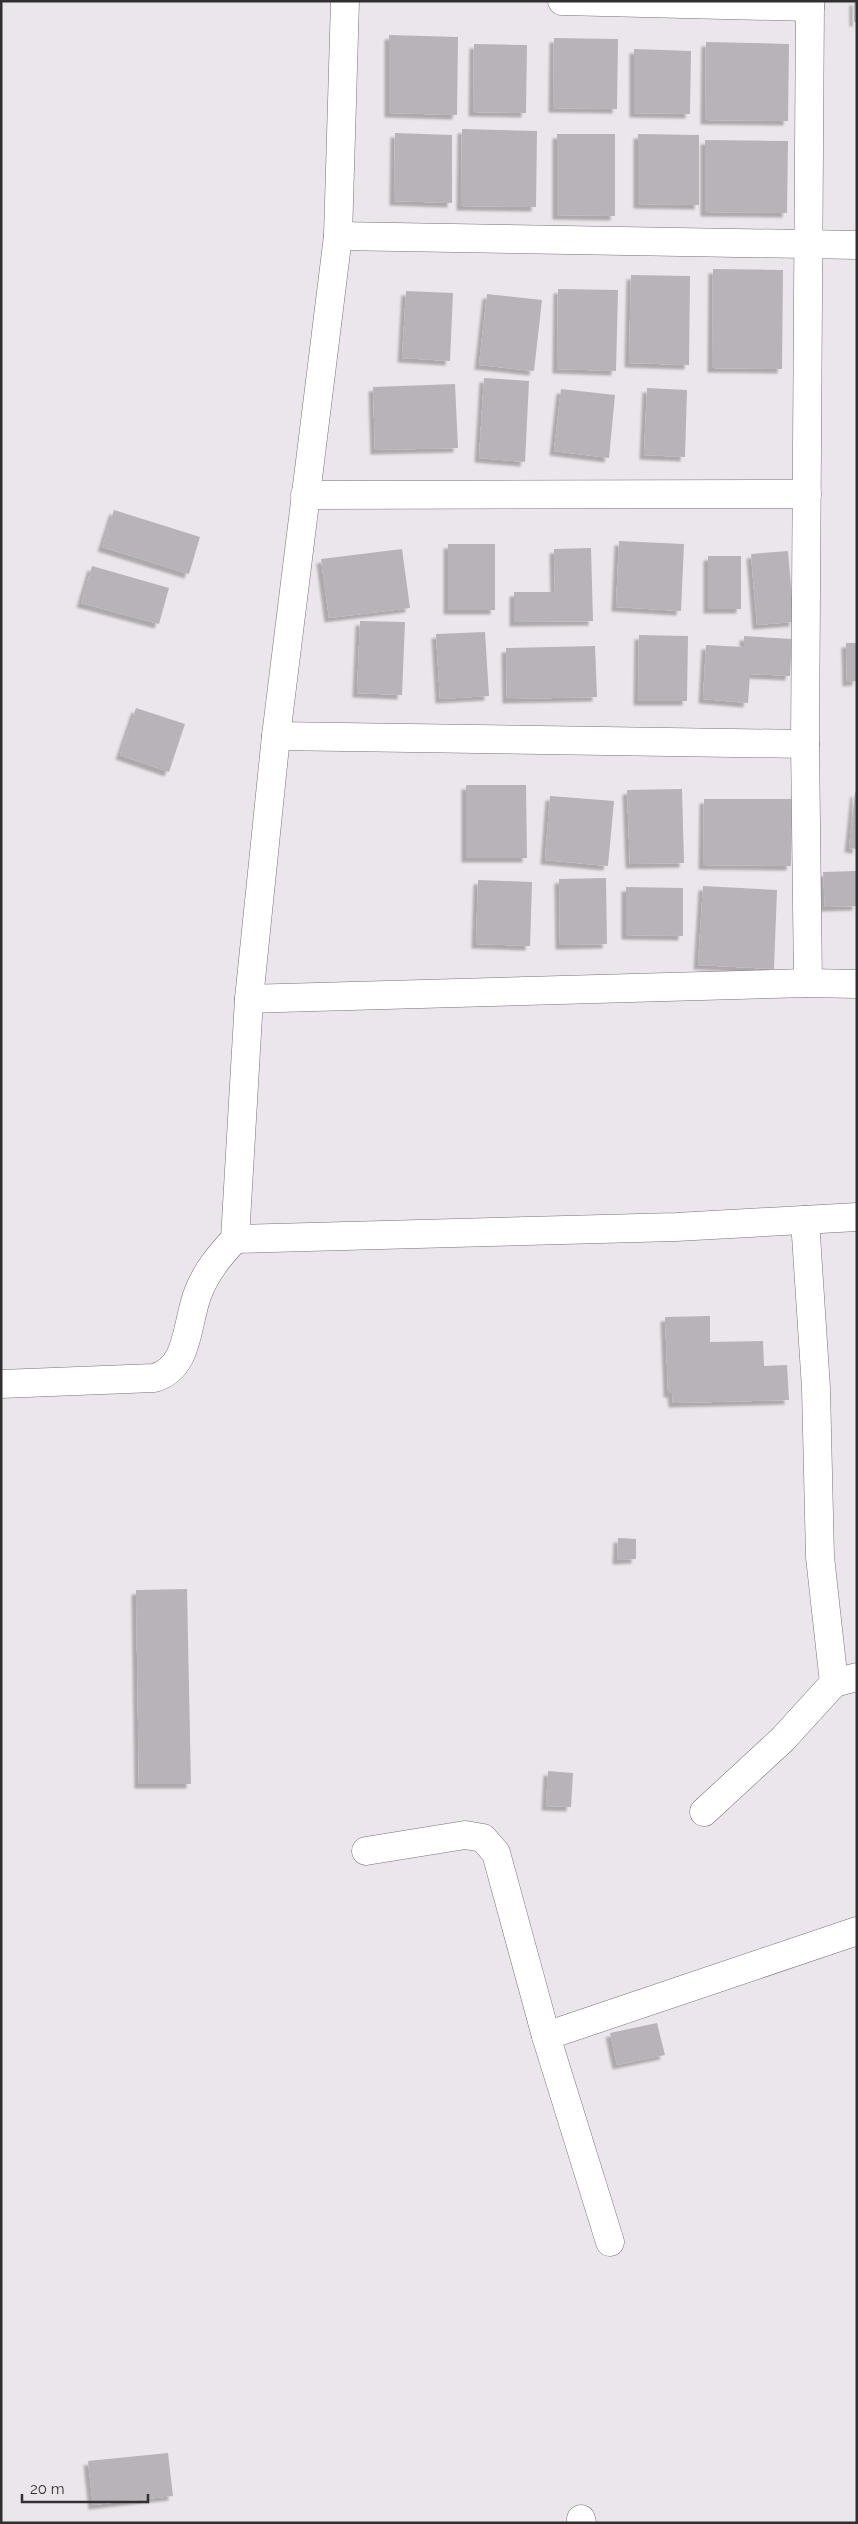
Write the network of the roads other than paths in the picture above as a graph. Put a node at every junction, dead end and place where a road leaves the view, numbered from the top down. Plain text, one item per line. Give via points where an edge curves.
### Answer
1 (345, 1) edge
2 (562, 1) edge
3 (810, 4) edge
4 (338, 236) junction
5 (809, 244) junction
6 (857, 245) edge
7 (807, 494) junction
8 (305, 495) junction
9 (276, 736) junction
10 (805, 744) junction
11 (808, 983) junction
12 (857, 984) edge
13 (249, 999) junction
14 (857, 1217) edge
15 (805, 1220) junction
16 (235, 1240) junction
17 (1, 1384) edge
18 (845, 1680) edge
19 (704, 1812) dead end
20 (366, 1851) dead end
21 (857, 1931) edge
22 (546, 2036) junction
23 (610, 2242) dead end

1 - 4 street
2 - 3 street
3 - 5 street
4 - 5 street
4 - 8 street
5 - 6 street
5 - 7 street
7 - 8 street
7 - 10 street
8 - 9 street
9 - 10 street
9 - 13 street
10 - 11 street
11 - 12 street
11 - 13 street
13 - 16 street
14 - 15 street
15 - 16 street
15 - 18 street via 816,1388 820,1557
16 - 17 street via 214,1261 198,1293 181,1356 168,1374 154,1378
18 - 19 street
20 - 22 street via 465,1835 483,1838 496,1853
21 - 22 street
22 - 23 street

